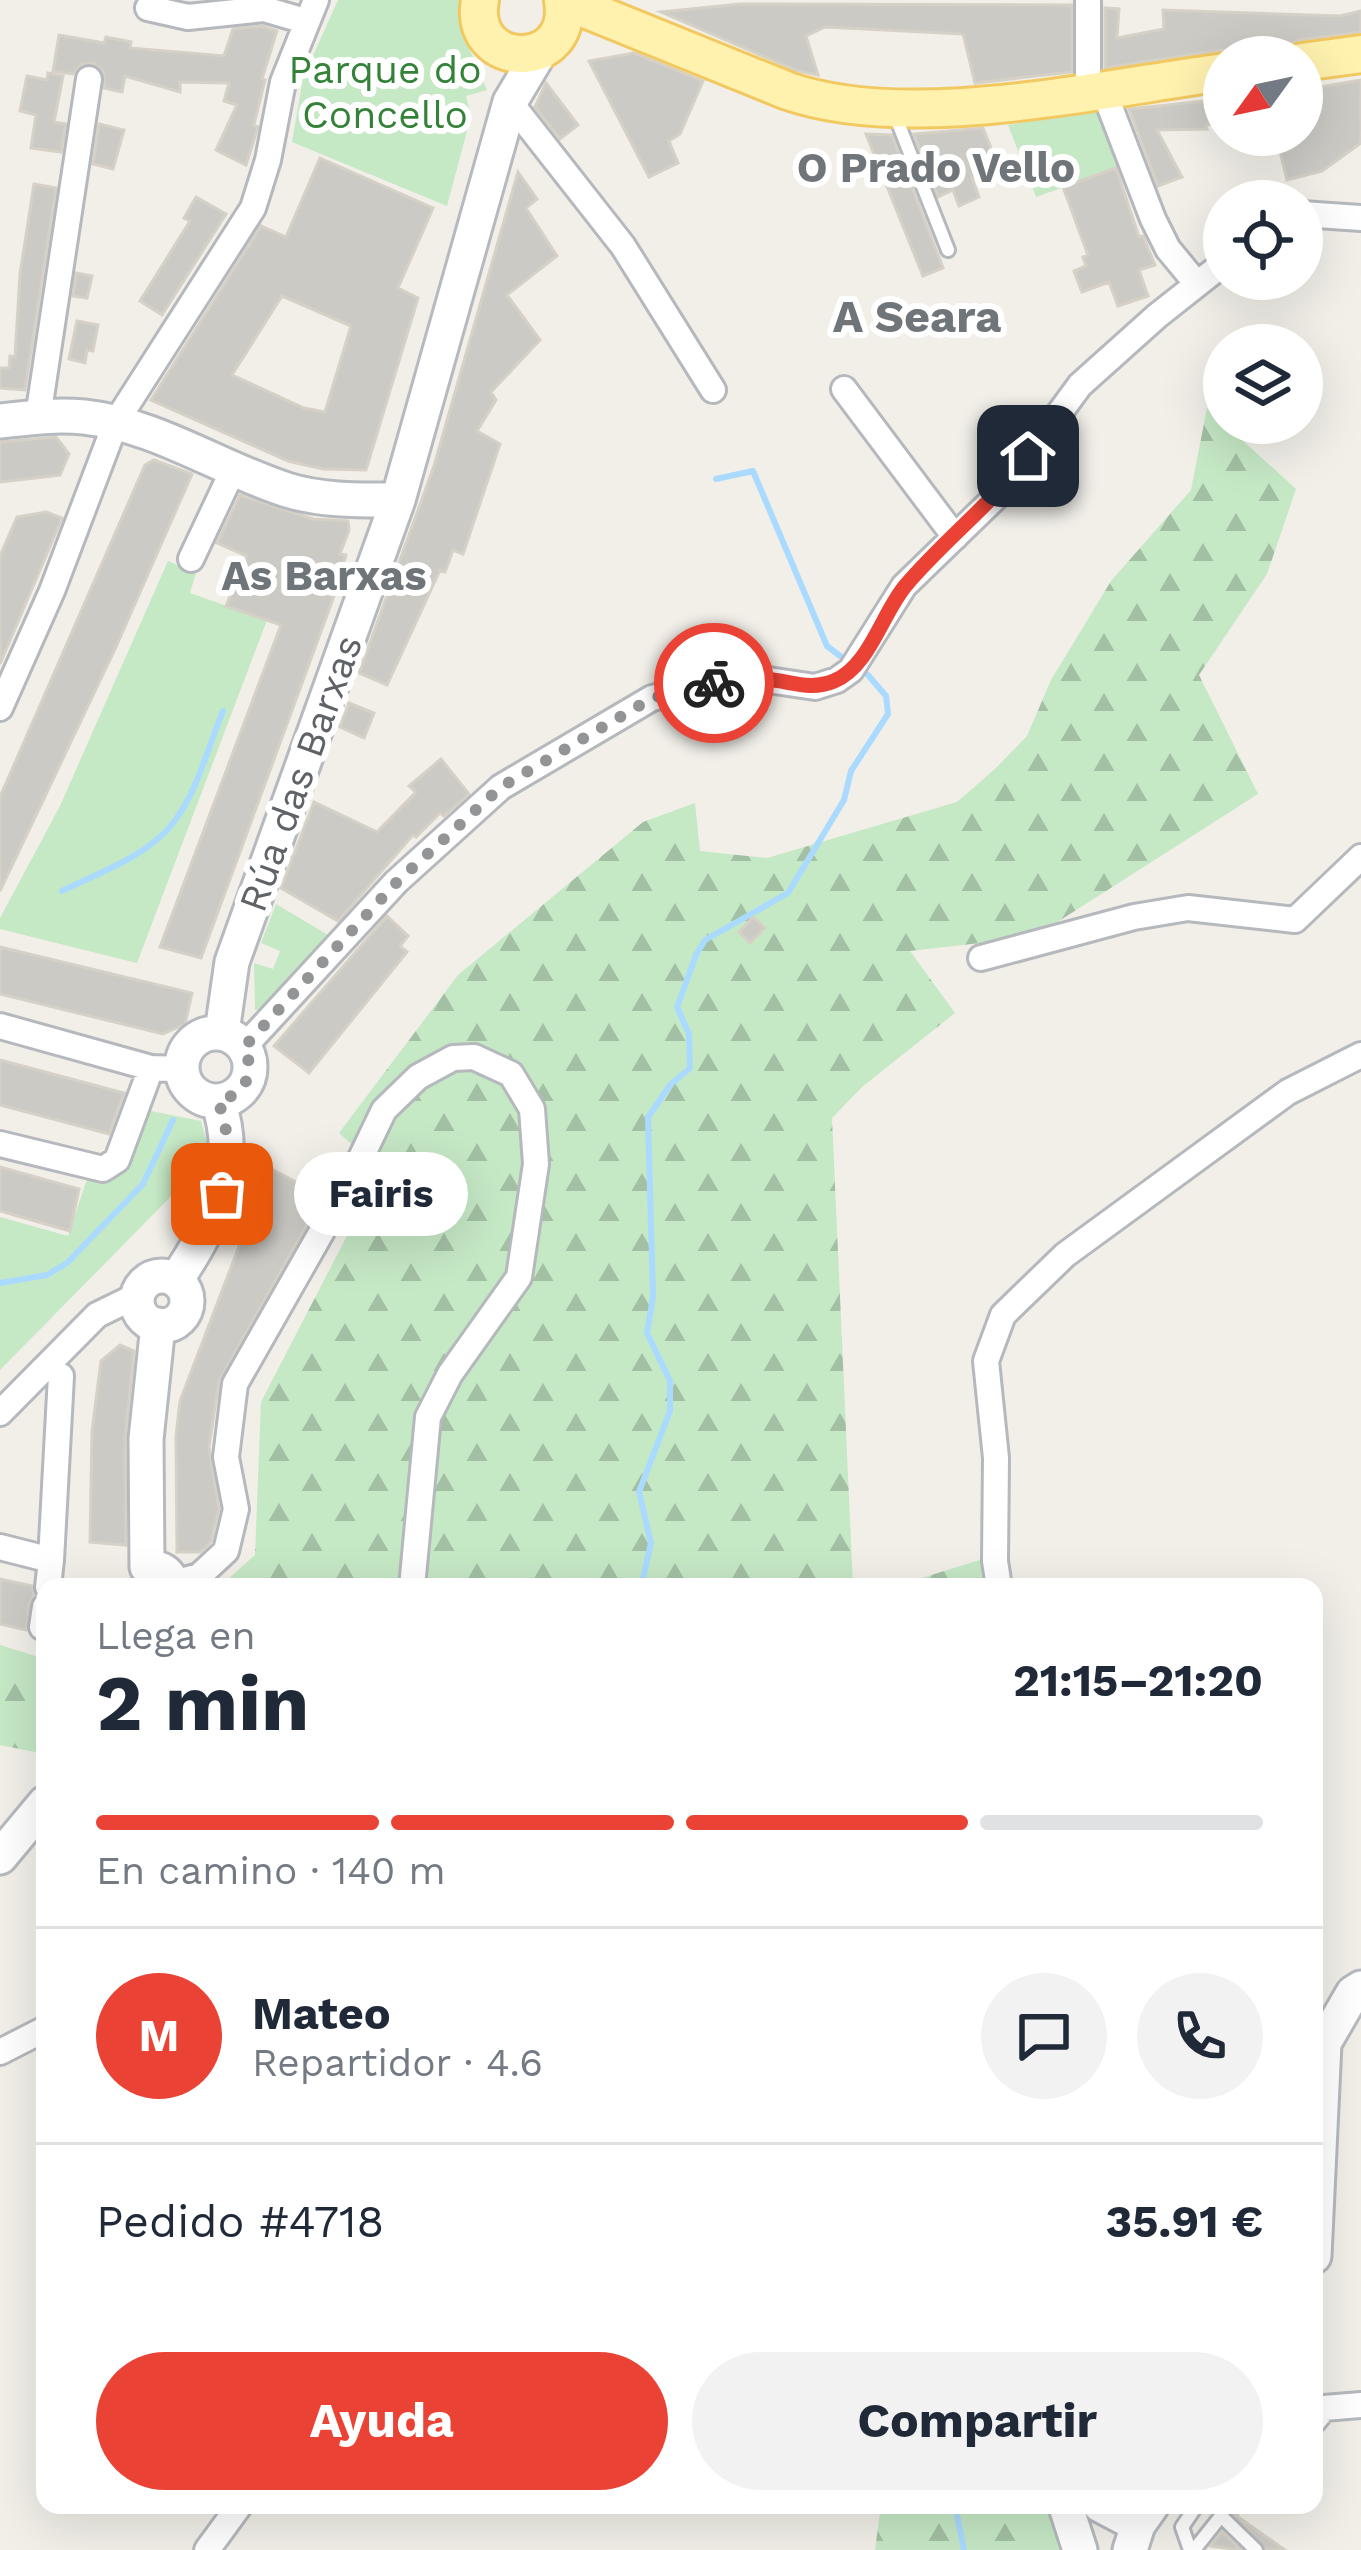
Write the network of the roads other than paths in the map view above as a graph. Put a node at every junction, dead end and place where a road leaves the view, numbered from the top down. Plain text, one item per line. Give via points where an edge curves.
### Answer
1 (480, 0) edge
2 (563, 0) edge
3 (1088, 0) edge
4 (148, 8) dead end
5 (310, 10) edge
6 (614, 20) junction
7 (548, 45) junction
8 (496, 47) junction
9 (1361, 54) edge
10 (1323, 59) edge
11 (1203, 75) edge
12 (89, 79) dead end
13 (1095, 90) junction
14 (510, 102) junction
15 (892, 108) junction
16 (1323, 215) edge
17 (1361, 218) edge
18 (948, 250) dead end
19 (1203, 279) edge
20 (1197, 284) junction
21 (844, 389) dead end
22 (713, 390) dead end
23 (38, 417) junction
24 (0, 421) edge
25 (116, 422) junction
26 (235, 468) junction
27 (398, 500) junction
28 (955, 537) junction
29 (191, 559) dead end
30 (0, 708) edge
31 (1361, 857) edge
32 (981, 958) dead end
33 (0, 1026) edge
34 (233, 1040) junction
35 (1361, 1055) edge
36 (166, 1068) junction
37 (218, 1101) junction
38 (0, 1144) edge
39 (176, 1280) junction
40 (138, 1295) junction
41 (158, 1325) junction
42 (62, 1376) dead end
43 (0, 1412) edge
44 (0, 1547) edge
45 (51, 1560) junction
46 (49, 1578) edge
47 (155, 1578) edge
48 (181, 1578) edge
49 (413, 1578) edge
50 (998, 1578) edge
51 (36, 1814) edge
52 (0, 1857) edge
53 (1361, 1988) edge
54 (36, 2034) edge
55 (0, 2052) edge
56 (1323, 2055) edge
57 (1361, 2405) edge
58 (1323, 2413) edge
59 (233, 2514) edge
60 (1068, 2514) edge
61 (1191, 2514) edge
62 (1218, 2514) edge
63 (1224, 2514) edge
64 (206, 2550) edge
65 (1080, 2550) edge
66 (1192, 2550) edge
67 (1256, 2550) edge

1 - 8 main road via 482,30
2 - 6 main road
2 - 7 main road via 563,21
3 - 13 street
4 - 5 street via 188,17
5 - 25 street via 283,82 253,208
6 - 7 main road
6 - 15 main road via 816,101
7 - 8 main road via 518,55
7 - 14 street, Rúa das Barxas
8 - 14 street, Rúa das Barxas
9 - 10 main road
11 - 13 main road
12 - 23 street
13 - 15 main road
13 - 20 street via 1168,249
14 - 22 street via 623,246
14 - 27 street, Rúa das Barxas
15 - 18 lane
16 - 17 street
19 - 20 street
20 - 28 street via 1080,386 1002,491
21 - 28 street
23 - 24 street
23 - 25 street
25 - 26 street
25 - 30 street
26 - 27 street via 288,490
26 - 29 street
27 - 34 street, Rúa das Barxas via 232,962
28 - 34 street via 904,586 837,680 815,686 762,679 652,698 501,787
31 - 32 street via 1295,920 1188,908
33 - 36 street
34 - 36 street via 198,1036
34 - 37 street, Rúa das Barxas via 249,1058 247,1082
35 - 50 street via 1288,1092 1065,1255 1003,1315 986,1361
36 - 37 street via 197,1096
36 - 38 street via 117,1160 103,1169
37 - 39 street via 226,1124 222,1194
39 - 40 street via 152,1278
39 - 41 street via 187,1299 184,1313
40 - 41 street via 144,1318
40 - 43 street via 97,1315
41 - 47 street via 146,1439
42 - 45 street
44 - 45 street
45 - 46 street
48 - 49 street via 199,1576 226,1552 236,1509 226,1457 236,1384 384,1110 418,1077 453,1058 474,1058 512,1074 532,1108 536,1164 519,1277 428,1417
51 - 52 street
53 - 56 street
54 - 55 street
57 - 58 street
59 - 64 street
60 - 65 street
61 - 66 lane via 1182,2528
62 - 66 lane
63 - 67 lane

